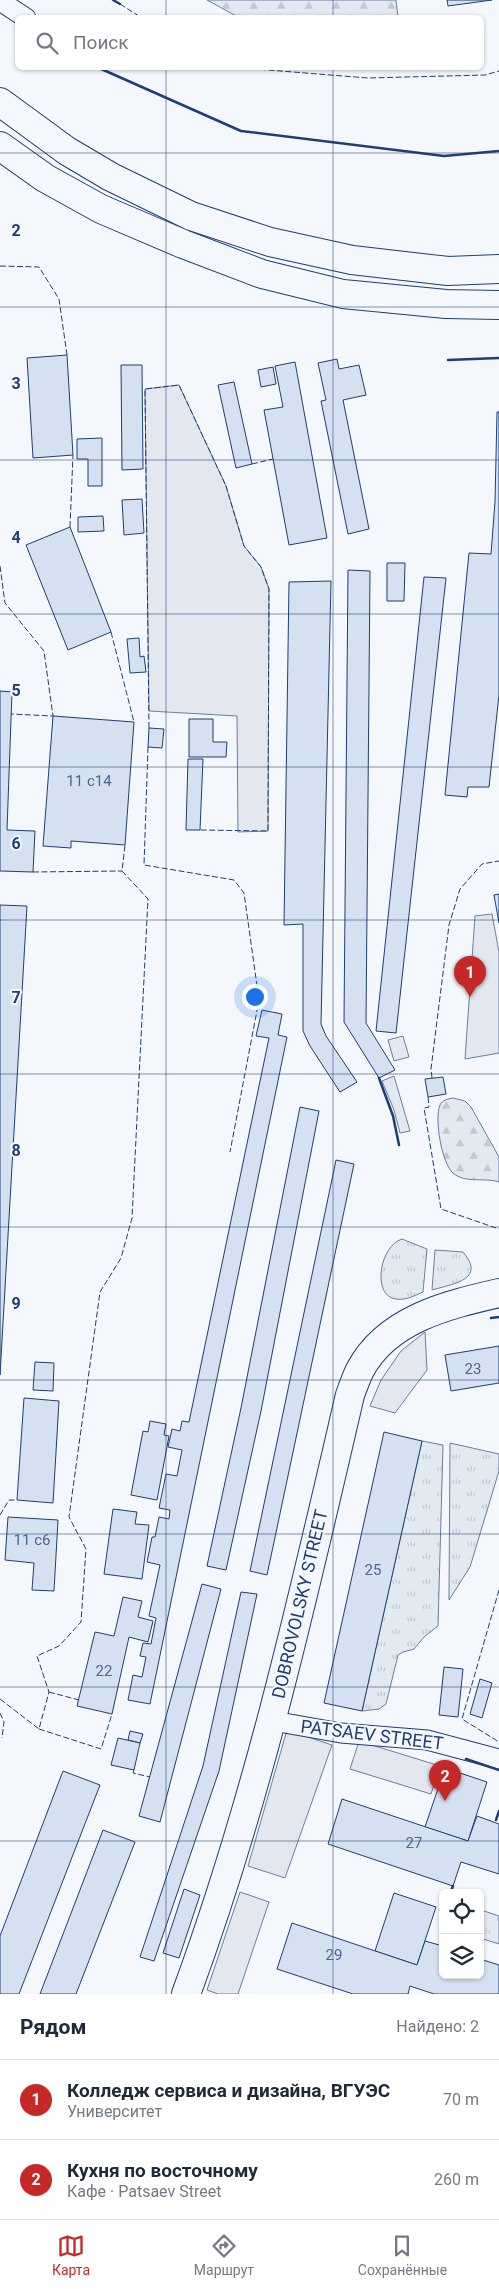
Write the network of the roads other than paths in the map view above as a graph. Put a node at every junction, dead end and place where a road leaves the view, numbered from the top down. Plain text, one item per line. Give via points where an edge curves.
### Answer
1 (0, 1) edge
2 (21, 15) edge
3 (0, 102) edge
4 (0, 146) edge
5 (499, 269) edge
6 (499, 305) edge
7 (499, 1293) edge
8 (272, 1721) junction
9 (499, 1759) edge
10 (186, 1994) edge

1 - 2 street
3 - 5 main road via 67,152 191,216 261,239 352,260 448,271
4 - 6 main road via 45,178 101,209 262,274 343,294 446,304
7 - 8 main road, DOBROVOLSKY STREET via 427,1312 395,1331 370,1354 360,1370 350,1395
8 - 9 street, PATSAEV STREET via 341,1733 427,1740
8 - 10 main road, DOBROVOLSKY STREET via 212,1920

